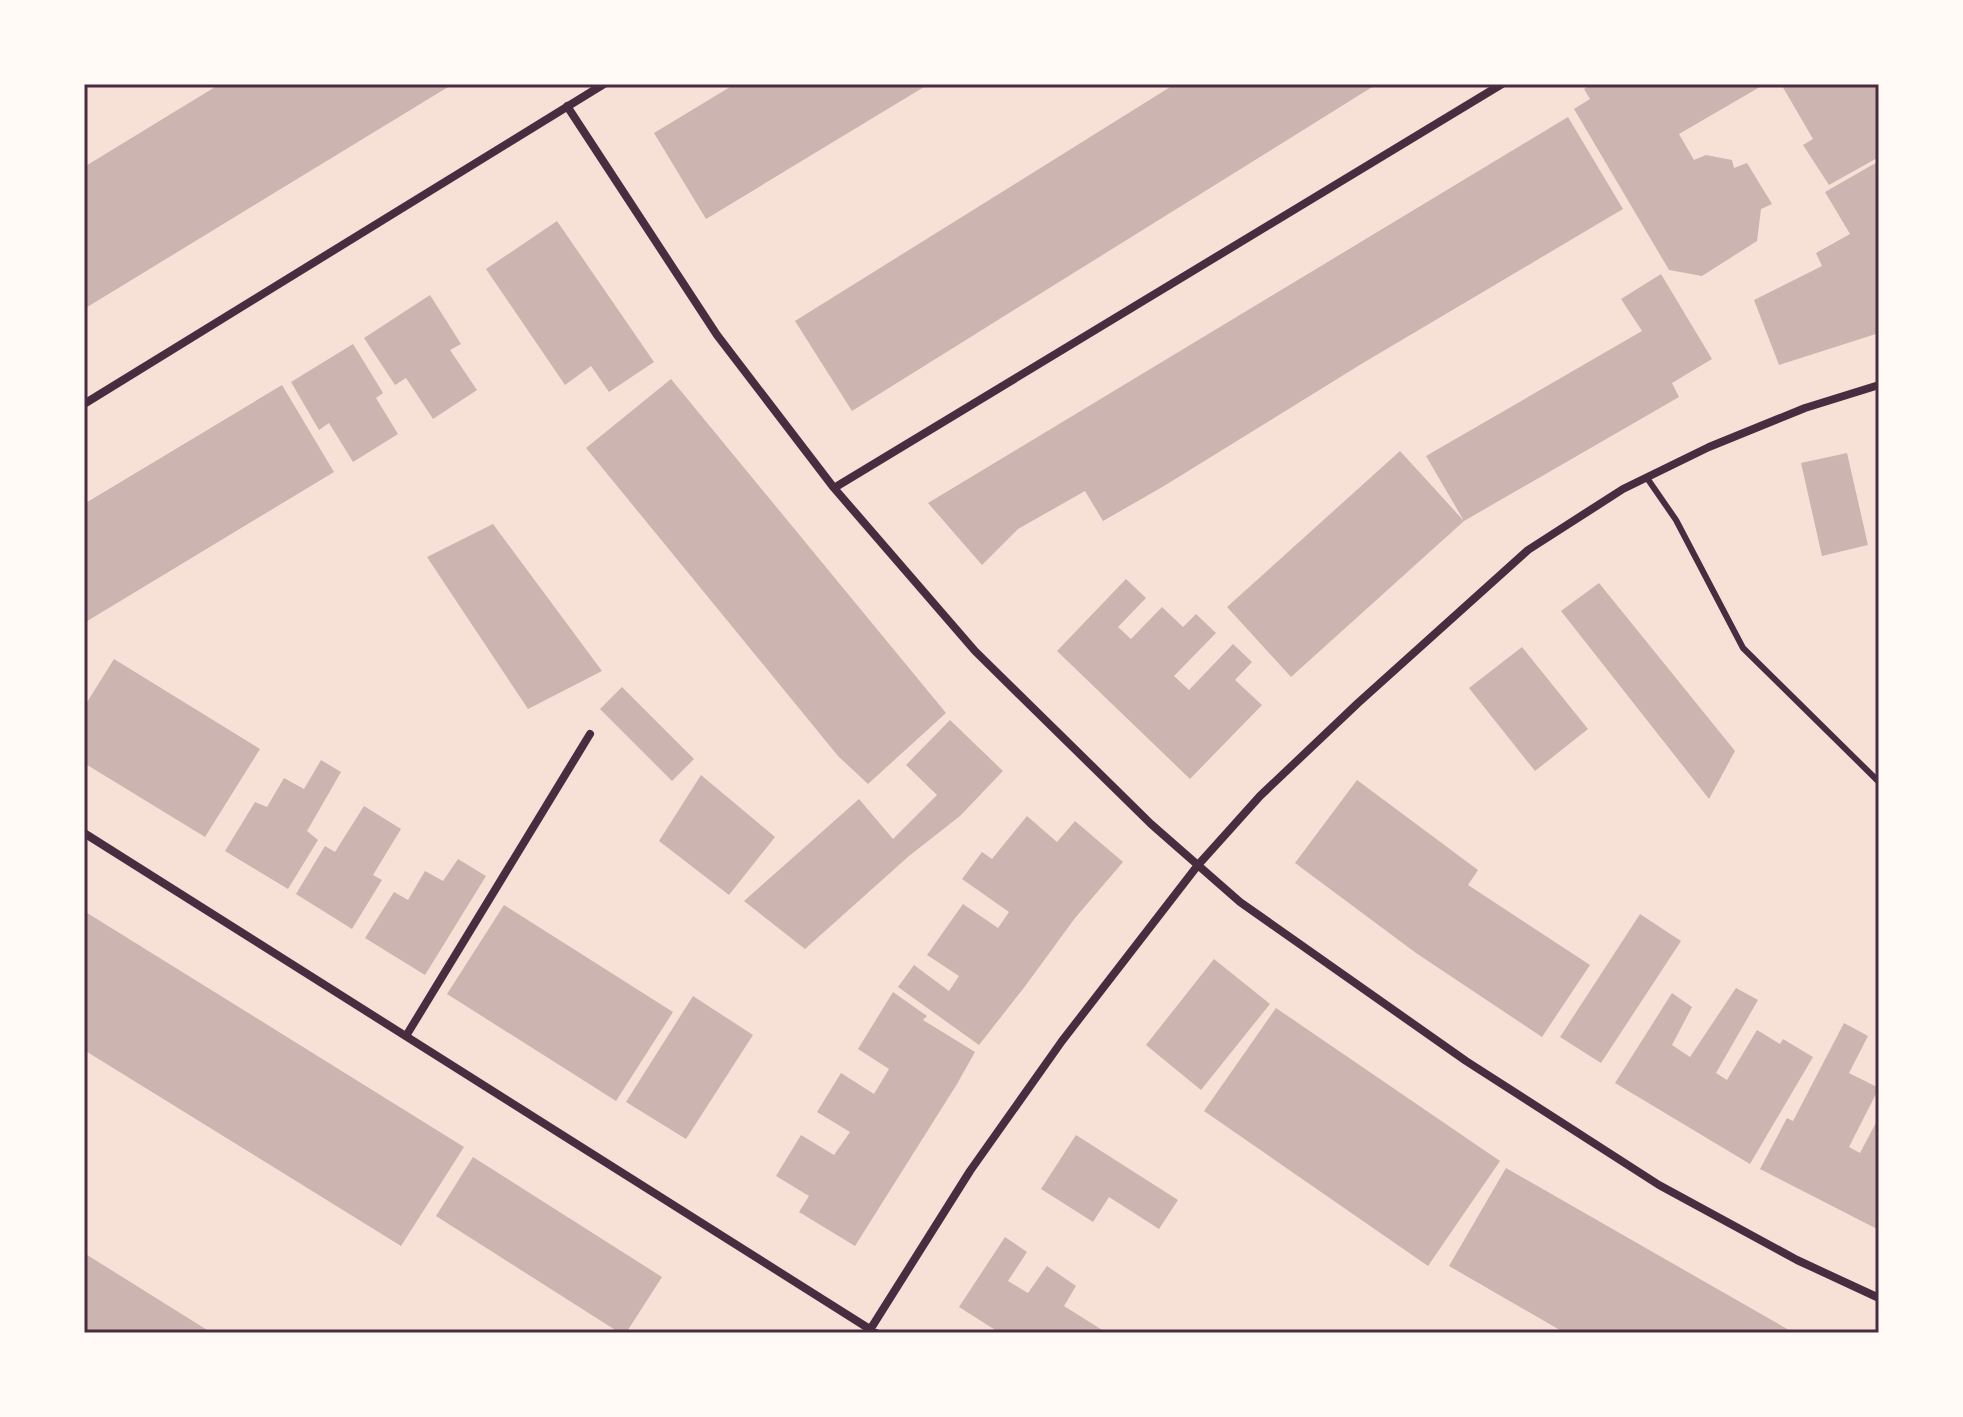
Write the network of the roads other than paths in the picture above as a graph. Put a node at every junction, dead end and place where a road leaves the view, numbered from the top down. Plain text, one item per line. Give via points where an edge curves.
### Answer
1 (604, 84) edge
2 (1502, 84) edge
3 (567, 106) junction
4 (1879, 385) edge
5 (84, 404) edge
6 (1647, 478) junction
7 (834, 488) junction
8 (590, 734) dead end
9 (1879, 782) edge
10 (84, 833) edge
11 (1198, 865) junction
12 (406, 1036) junction
13 (1879, 1298) edge
14 (871, 1332) edge

1 - 3 street
2 - 7 street
3 - 5 street
3 - 7 street via 717,335
4 - 6 street via 1805,408
6 - 9 lane via 1676,520 1743,648
6 - 11 street via 1528,550 1260,796
7 - 11 street via 975,651
8 - 12 street
10 - 12 street
11 - 13 street via 1240,902 1466,1061 1646,1177 1797,1260
11 - 14 street via 970,1171
12 - 14 street

